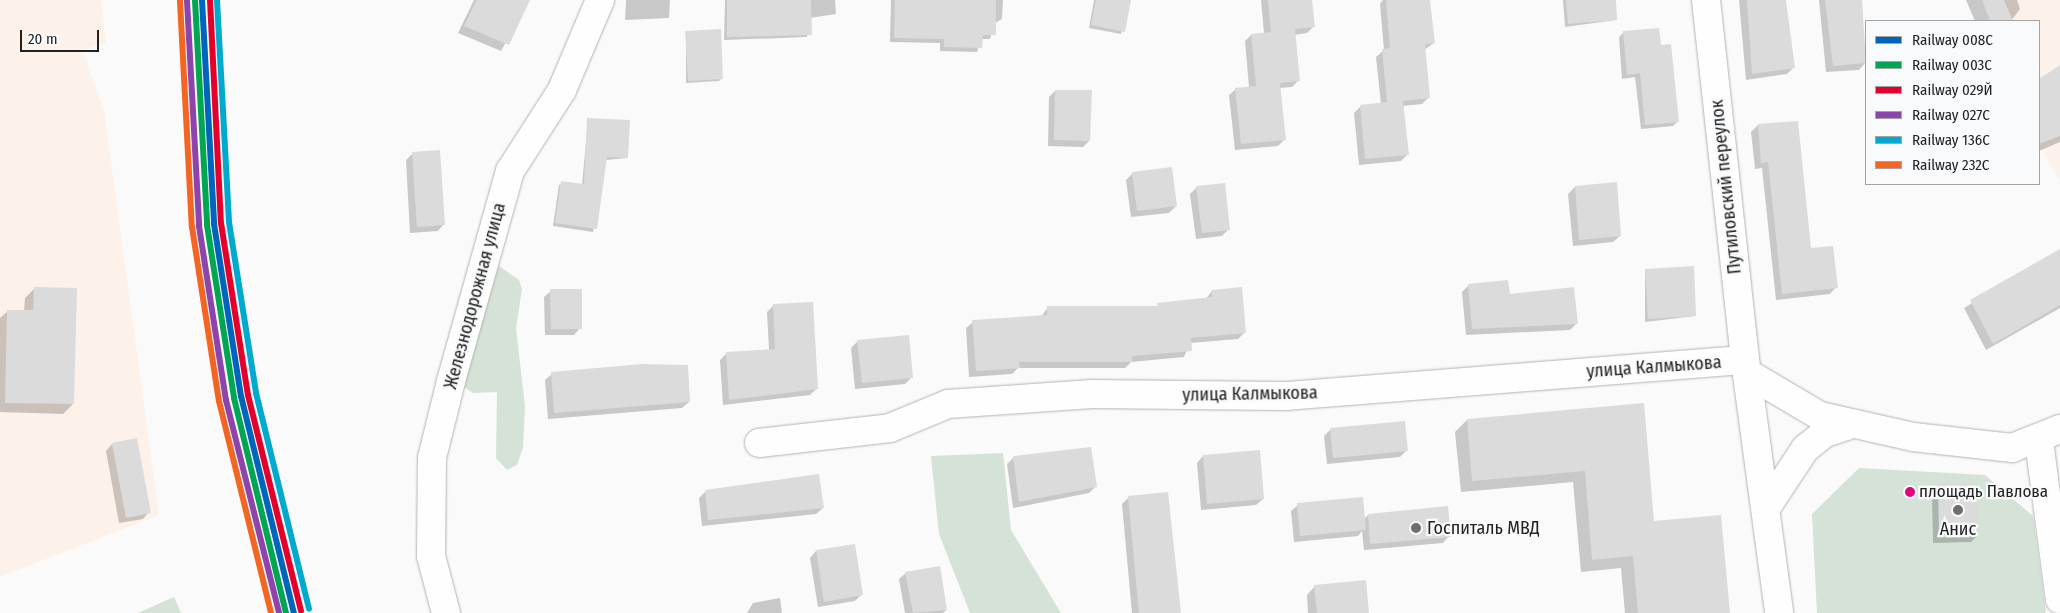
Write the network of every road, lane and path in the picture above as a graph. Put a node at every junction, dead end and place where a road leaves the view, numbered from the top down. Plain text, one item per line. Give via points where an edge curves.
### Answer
1 (600, 0) edge
2 (1706, 0) edge
3 (1747, 367) junction
4 (1847, 426) junction
5 (2050, 435) edge
6 (759, 443) dead end
7 (1768, 505) junction
8 (2060, 600) edge
9 (446, 613) edge
10 (1779, 613) edge

1 - 9 street, Железнодорожная улица via 562,90 510,171 432,458 431,556
2 - 3 street, Путиловский переулок
3 - 4 street via 1820,416
3 - 6 street, улица Калмыкова via 1286,396 1092,394 948,404 890,428
3 - 7 street
4 - 5 street via 1987,448 2012,448
4 - 7 street via 1825,434 1805,449
5 - 8 street
7 - 10 street

